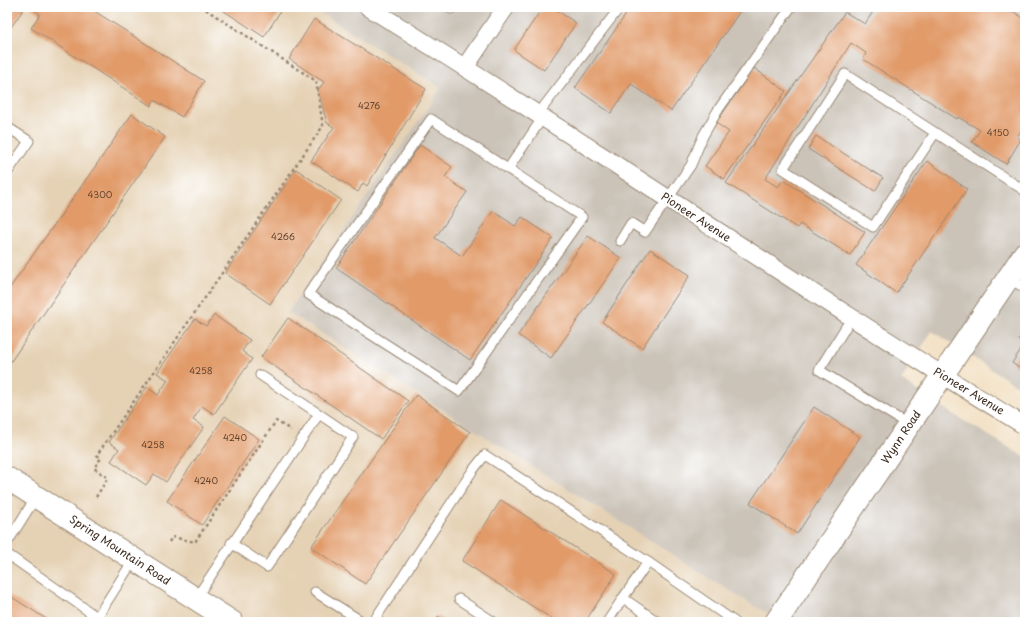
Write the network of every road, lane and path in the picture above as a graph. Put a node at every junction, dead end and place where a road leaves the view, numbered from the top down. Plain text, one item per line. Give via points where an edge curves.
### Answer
1 (202, 7) edge
2 (368, 7) edge
3 (448, 7) edge
4 (452, 7) edge
5 (506, 7) edge
6 (620, 7) edge
7 (791, 7) edge
8 (465, 67) junction
9 (540, 116) junction
10 (7, 127) edge
11 (935, 133) junction
12 (508, 169) junction
13 (7, 173) edge
14 (1025, 191) edge
15 (668, 198) junction
16 (620, 241) dead end
17 (1025, 253) edge
18 (1017, 283) edge
19 (852, 317) junction
20 (260, 374) dead end
21 (942, 376) junction
22 (319, 414) junction
23 (909, 425) junction
24 (1025, 426) edge
25 (292, 431) dead end
26 (7, 478) edge
27 (36, 497) junction
28 (96, 497) dead end
29 (169, 542) dead end
30 (7, 543) edge
31 (231, 543) junction
32 (7, 554) edge
33 (134, 559) junction
34 (648, 562) junction
35 (315, 592) dead end
36 (623, 598) junction
37 (196, 599) junction
38 (459, 599) dead end
39 (99, 621) edge
40 (232, 622) edge
41 (363, 622) edge
42 (373, 622) edge
43 (494, 622) edge
44 (607, 622) edge
45 (658, 622) edge
46 (735, 622) edge
47 (776, 622) edge

1 - 28 path via 316,81 323,126 97,455 101,458 94,468 108,478
2 - 8 street, Pioneer Avenue
3 - 4 lane
5 - 8 street
6 - 9 lane
7 - 15 lane via 718,110 691,165
8 - 9 street, Pioneer Avenue
9 - 12 lane
9 - 15 street, Pioneer Avenue
10 - 13 lane via 29,141
11 - 11 lane via 844,74 783,169 873,227
11 - 14 lane
12 - 12 lane via 582,217 459,391 308,294 430,119
15 - 16 lane via 645,232 632,223
15 - 19 street, Pioneer Avenue
17 - 18 street, Wynn Road
18 - 21 street, Wynn Road
19 - 21 street, Pioneer Avenue
19 - 23 lane via 819,370
20 - 22 lane
21 - 23 street, Wynn Road
21 - 24 street, Pioneer Avenue
22 - 31 lane
22 - 31 lane via 353,437 267,567
23 - 47 street, Wynn Road
25 - 29 path via 276,421 195,542 172,537
26 - 27 street, Spring Mountain Road
27 - 30 lane
27 - 33 street, Spring Mountain Road
31 - 37 lane
32 - 39 lane
33 - 37 street, Spring Mountain Road
33 - 39 lane
34 - 36 lane
34 - 42 lane via 485,455
34 - 46 lane
35 - 41 lane
36 - 44 lane
36 - 45 lane
37 - 40 street, Spring Mountain Road
38 - 43 lane

